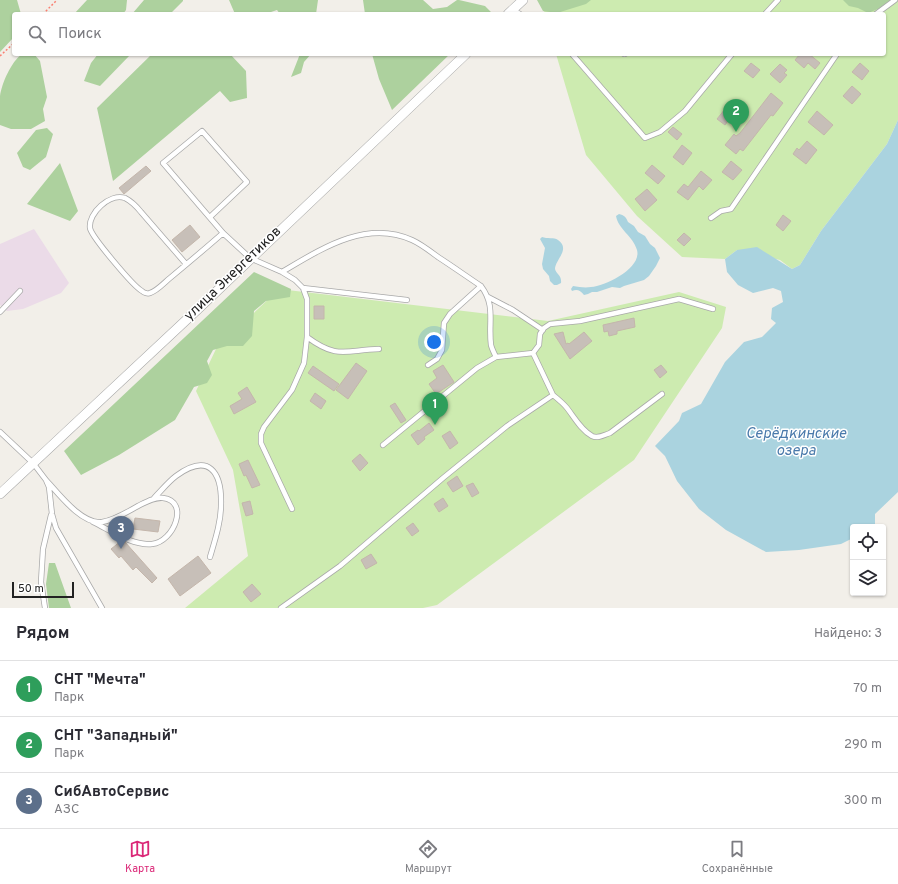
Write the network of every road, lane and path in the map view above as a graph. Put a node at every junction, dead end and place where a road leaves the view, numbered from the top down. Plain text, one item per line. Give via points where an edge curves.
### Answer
1 (57, 0) edge
2 (523, 0) edge
3 (778, 0) edge
4 (895, 0) edge
5 (45, 12) edge
6 (515, 12) edge
7 (767, 12) edge
8 (879, 12) edge
9 (12, 45) edge
10 (0, 56) edge
11 (464, 56) edge
12 (574, 56) edge
13 (730, 56) edge
14 (836, 56) edge
15 (210, 217) junction
16 (711, 218) dead end
17 (224, 233) junction
18 (250, 258) junction
19 (186, 264) junction
20 (282, 272) junction
21 (480, 286) junction
22 (303, 288) junction
23 (20, 291) dead end
24 (488, 297) junction
25 (407, 300) dead end
26 (713, 309) dead end
27 (0, 312) edge
28 (543, 330) junction
29 (307, 337) junction
30 (379, 349) dead end
31 (533, 353) junction
32 (496, 357) junction
33 (428, 365) dead end
34 (662, 394) dead end
35 (553, 395) junction
36 (0, 432) edge
37 (383, 445) dead end
38 (32, 463) junction
39 (46, 480) junction
40 (0, 494) edge
41 (154, 498) junction
42 (292, 508) dead end
43 (52, 514) junction
44 (93, 522) junction
45 (210, 556) dead end
46 (45, 608) edge
47 (102, 608) edge
48 (281, 608) edge

1 - 5 path
2 - 6 street
3 - 7 lane
4 - 8 lane
9 - 10 path
11 - 18 street, улица Энергетиков
12 - 13 lane via 645,138 660,132 685,111
14 - 16 lane via 731,209 721,211
15 - 15 lane via 247,182 202,131 163,163
15 - 17 lane
17 - 18 lane
17 - 19 lane
18 - 20 lane
18 - 38 street, улица Энергетиков
19 - 19 lane via 135,205 124,198 106,202 90,219 90,229 95,238 143,292 153,292
20 - 21 lane via 353,236 382,233 399,235 414,241
20 - 22 lane via 296,280
21 - 24 lane
21 - 33 lane via 444,323 442,350 437,359
22 - 25 lane
22 - 29 lane via 307,299
23 - 27 lane
24 - 28 lane
24 - 32 lane via 491,312 491,346
26 - 28 lane via 686,300 670,300 580,321 550,324
28 - 31 lane via 539,345
29 - 30 lane via 339,353
29 - 42 lane via 307,350 299,376 261,434 261,442
31 - 32 lane
31 - 35 lane
32 - 37 lane via 477,368
34 - 35 lane via 610,433 602,436 593,436 588,432
35 - 48 lane via 507,426 340,566
36 - 38 lane
38 - 39 lane
38 - 40 street, улица Энергетиков
39 - 43 lane
39 - 44 lane via 72,508
41 - 44 lane via 112,519
41 - 44 lane via 165,498 173,502 177,510 174,527 162,541 153,544 132,541
41 - 45 lane via 176,476 194,466 205,465 211,468 216,475 221,505 219,524
43 - 46 lane via 42,549 41,582
43 - 47 lane via 56,528

